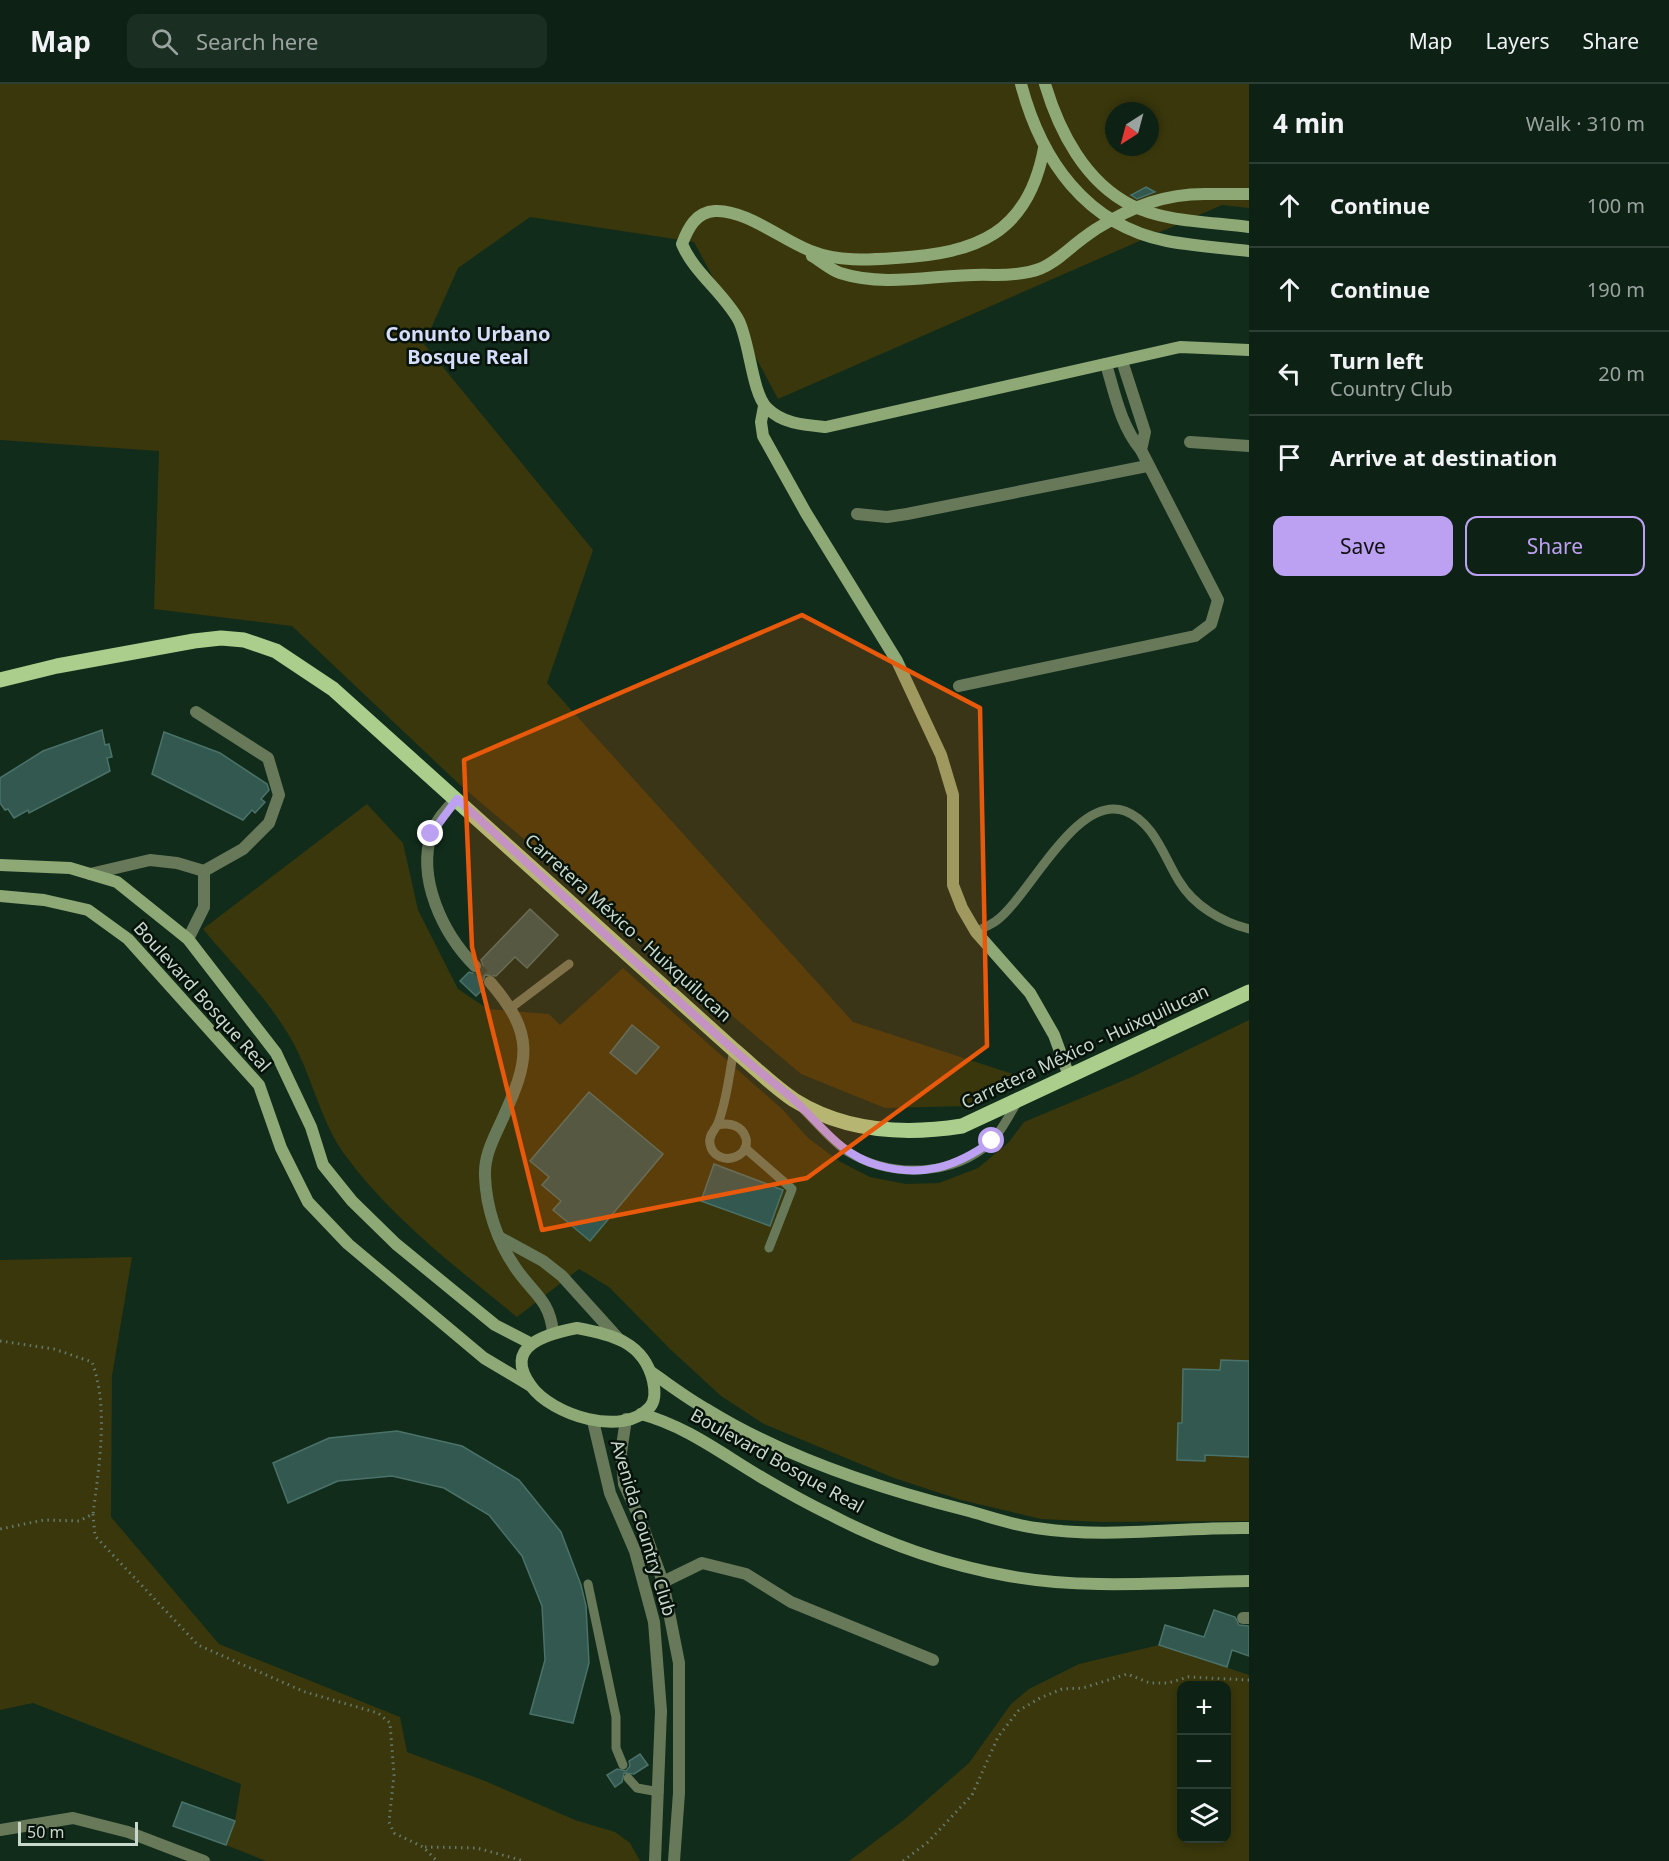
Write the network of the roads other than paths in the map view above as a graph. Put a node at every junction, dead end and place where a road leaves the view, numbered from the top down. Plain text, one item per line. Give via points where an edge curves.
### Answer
1 (1021, 84) edge
2 (1045, 84) edge
3 (1044, 148) junction
4 (1249, 194) edge
5 (1249, 227) edge
6 (779, 235) junction
7 (1249, 251) edge
8 (1249, 350) edge
9 (1122, 361) junction
10 (1106, 364) junction
11 (764, 406) junction
12 (1190, 442) dead end
13 (1249, 446) edge
14 (1141, 450) junction
15 (1147, 466) junction
16 (857, 514) dead end
17 (0, 680) edge
18 (959, 686) dead end
19 (196, 712) dead end
20 (457, 799) junction
21 (0, 865) edge
22 (204, 871) junction
23 (90, 874) junction
24 (0, 896) edge
25 (1249, 929) edge
26 (976, 932) junction
27 (188, 939) junction
28 (569, 964) dead end
29 (475, 966) tunnel mouth
30 (490, 982) tunnel mouth
31 (1249, 992) edge
32 (512, 1007) junction
33 (734, 1050) junction
34 (1070, 1076) junction
35 (794, 1100) junction
36 (1017, 1103) junction
37 (718, 1125) junction
38 (745, 1148) junction
39 (498, 1236) junction
40 (769, 1248) dead end
41 (553, 1332) junction
42 (617, 1337) junction
43 (530, 1344) junction
44 (651, 1372) junction
45 (531, 1386) junction
46 (641, 1414) junction
47 (626, 1419) junction
48 (593, 1420) junction
49 (1249, 1528) edge
50 (1249, 1581) edge
51 (663, 1582) junction
52 (588, 1584) dead end
53 (933, 1660) dead end
54 (623, 1765) dead end
55 (628, 1778) dead end
56 (659, 1792) junction
57 (0, 1830) edge
58 (204, 1861) edge
59 (655, 1861) edge
60 (674, 1861) edge

1 - 3 street
2 - 5 street via 1059,123 1078,157 1095,178 1131,206 1173,218
3 - 6 street via 1027,201 1006,225 976,245 928,256 843,260 811,251
3 - 7 street via 1076,193 1102,216 1129,230 1167,241
4 - 6 street, bridge via 1180,194 1158,199 1095,230 1045,269 1017,275 966,273 878,280 839,273
6 - 11 street via 735,215 716,211 702,214 692,223 682,244 738,320
8 - 9 street via 1180,347
9 - 10 street
9 - 14 street via 1145,432
10 - 11 street via 826,427 792,423
10 - 14 street via 1120,414
11 - 26 street via 763,436 897,661 941,755 952,795 953,885
12 - 13 street
14 - 15 street
15 - 16 street via 907,514
15 - 18 street via 1218,600 1211,624 1195,636
17 - 20 main road, Carretera México - Huixquilucan via 194,641 244,640 276,651 333,689
19 - 22 street via 268,758 279,795 269,823 243,849
20 - 29 street via 431,834 428,872 434,901 447,929
20 - 33 main road, Carretera México - Huixquilucan
21 - 23 street, Boulevard Bosque Real via 70,868
22 - 23 street via 150,860
22 - 27 street via 204,907
23 - 27 street, Boulevard Bosque Real via 117,882
24 - 45 street, Boulevard Bosque Real via 88,910 128,939 259,1085 281,1148 308,1202 348,1244 484,1358
25 - 26 lane via 1218,918 1197,902 1180,884 1157,841 1139,818 1123,810 1106,809 1074,828 1004,913
26 - 34 street via 1030,993 1054,1035
27 - 43 street, Boulevard Bosque Real via 276,1053 311,1127 323,1165 352,1201 396,1244 495,1325
28 - 32 lane
30 - 32 street
31 - 34 main road, Carretera México - Huixquilucan
32 - 39 street via 523,1035 524,1058 518,1083 490,1143 484,1175
33 - 35 main road, Carretera México - Huixquilucan
33 - 37 lane
34 - 36 main road, Carretera México - Huixquilucan
35 - 36 main road, Carretera México - Huixquilucan via 855,1125 925,1132 962,1126
35 - 36 lane via 847,1151 876,1165 912,1170 942,1169 969,1157 992,1141
37 - 38 lane via 729,1122 740,1126 746,1136
37 - 38 lane via 710,1134 710,1145 716,1155 727,1160
38 - 40 lane via 792,1189
39 - 41 street via 515,1268 550,1313
39 - 42 street via 562,1276
41 - 42 street via 577,1328
41 - 43 street
42 - 44 street via 634,1346
43 - 45 street via 523,1356 523,1372
44 - 46 street via 656,1393 651,1406
44 - 49 street, Boulevard Bosque Real via 708,1411 779,1446 892,1491 958,1509 1035,1528 1103,1533
45 - 48 street via 557,1409
46 - 47 street
46 - 50 street, Boulevard Bosque Real via 684,1430 830,1515 893,1543 950,1561 1010,1576 1085,1583
47 - 48 street
47 - 51 street, Avenida Country Club via 621,1453 624,1484
48 - 56 street, Avenida Country Club via 610,1493 635,1551 654,1622 661,1711
51 - 53 street via 702,1563 746,1574 791,1602
51 - 60 street, Avenida Country Club via 679,1663 679,1793
52 - 54 lane via 616,1717 616,1748
55 - 56 lane via 637,1788
56 - 59 street, Avenida Country Club
57 - 58 street via 73,1818 128,1832

